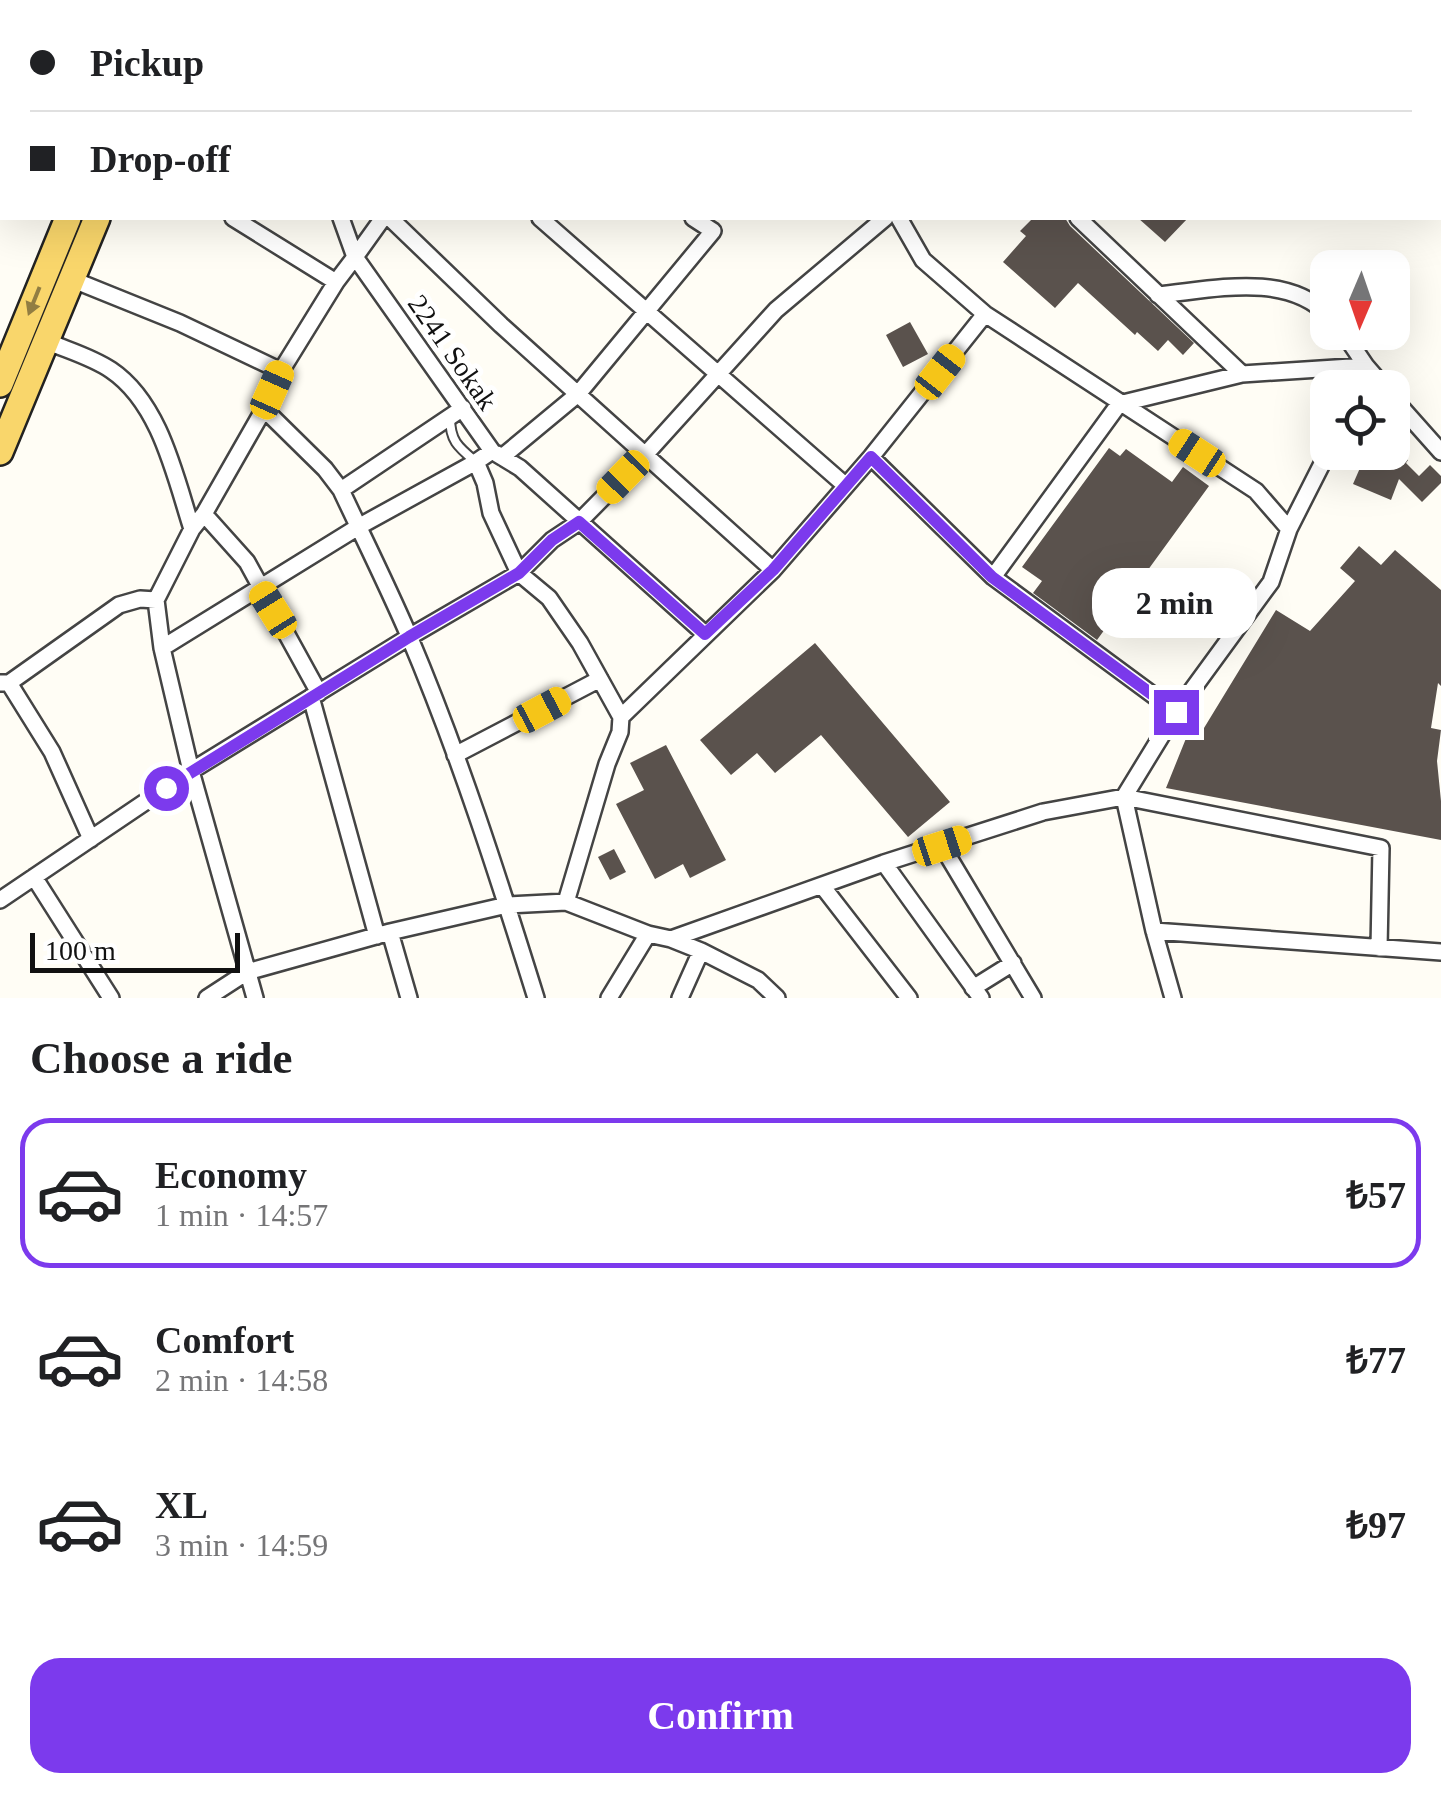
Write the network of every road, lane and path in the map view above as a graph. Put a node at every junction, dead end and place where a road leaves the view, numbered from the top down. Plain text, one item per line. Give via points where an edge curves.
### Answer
1 (67, 220) edge
2 (95, 220) edge
3 (236, 220) edge
4 (342, 220) edge
5 (385, 220) edge
6 (389, 220) edge
7 (542, 220) edge
8 (696, 220) edge
9 (724, 220) edge
10 (883, 220) edge
11 (900, 220) edge
12 (1080, 220) edge
13 (713, 231) junction
14 (355, 257) junction
15 (71, 279) junction
16 (336, 282) junction
17 (1158, 295) junction
18 (1310, 301) edge
19 (647, 312) junction
20 (985, 314) junction
21 (46, 341) junction
22 (1356, 350) edge
23 (1366, 366) junction
24 (3, 368) edge
25 (1364, 370) edge
26 (1369, 370) edge
27 (281, 371) junction
28 (718, 372) junction
29 (1242, 374) junction
30 (578, 394) junction
31 (1120, 404) junction
32 (264, 410) junction
33 (456, 413) junction
34 (1410, 417) edge
35 (0, 452) edge
36 (1441, 452) edge
37 (497, 454) junction
38 (645, 454) junction
39 (871, 457) junction
40 (476, 462) junction
41 (1319, 470) edge
42 (846, 486) junction
43 (342, 490) junction
44 (204, 514) junction
45 (579, 522) junction
46 (358, 526) junction
47 (1289, 529) junction
48 (192, 530) junction
49 (773, 570) junction
50 (519, 573) junction
51 (992, 577) junction
52 (259, 586) junction
53 (156, 600) junction
54 (705, 634) junction
55 (409, 637) junction
56 (162, 648) junction
57 (600, 679) junction
58 (5, 683) edge
59 (315, 695) junction
60 (1176, 712) junction
61 (622, 717) junction
62 (456, 756) junction
63 (191, 770) junction
64 (1124, 797) junction
65 (90, 839) junction
66 (942, 846) junction
67 (884, 863) junction
68 (34, 877) junction
69 (822, 886) junction
70 (0, 900) edge
71 (566, 902) junction
72 (507, 905) junction
73 (1154, 931) junction
74 (384, 934) junction
75 (648, 934) junction
76 (671, 939) junction
77 (1379, 948) junction
78 (702, 951) junction
79 (1441, 952) edge
80 (1013, 963) junction
81 (247, 972) junction
82 (758, 980) junction
83 (977, 993) edge
84 (111, 998) edge
85 (207, 998) edge
86 (255, 998) edge
87 (409, 998) edge
88 (536, 998) edge
89 (609, 998) edge
90 (680, 998) edge
91 (751, 998) edge
92 (777, 998) edge
93 (909, 998) edge
94 (1033, 998) edge
95 (1173, 998) edge

1 -> 24 main road
2 - 15 main road
3 - 16 street
4 - 14 street, 2241 Sokak
5 - 14 street
6 - 30 street
7 - 19 street
8 - 13 street
9 - 13 street
10 - 28 street via 776,310
11 - 20 street via 924,260
12 - 17 street
13 - 19 street
14 - 16 street
14 - 33 street, 2241 Sokak
15 - 21 main road
15 - 27 street
16 - 27 street
17 - 18 street via 1242,287 1285,290
17 - 29 street
19 - 28 street
19 - 30 street
20 - 31 street
20 - 39 street
21 - 35 main road
21 - 48 street via 110,368 128,384 167,450
22 - 23 street
23 - 25 street
23 - 26 street
23 - 29 street
27 - 32 street
28 - 38 street
28 - 42 street
29 - 31 street
30 - 37 street
30 - 38 street
31 - 47 street via 1256,491
31 - 51 street
32 - 43 street
32 - 44 street
33 - 37 street, 2241 Sokak
33 - 40 lane via 450,434
33 - 43 street
34 - 36 street
37 - 40 street, 2241 Sokak
37 - 45 street
38 - 45 street
38 - 49 street
39 - 42 street
39 - 51 street
40 - 46 street, 2241 Sokak
40 - 50 street
41 - 47 street
42 - 49 street
43 - 46 street
44 - 48 street
44 - 52 street via 247,562
45 - 50 street
45 - 54 street
46 - 52 street, 2241 Sokak
46 - 55 street
47 - 60 street via 1271,582
48 - 53 street
49 - 54 street
50 - 55 street
50 - 57 street via 549,598
51 - 60 street
52 - 56 street, 2241 Sokak
52 - 59 street
53 - 56 street
53 - 58 street via 119,605
54 - 61 street
55 - 59 street
55 - 62 street
56 - 63 street
57 - 61 street
57 - 62 street
58 - 65 street via 52,752
59 - 63 street
59 - 74 street
60 - 64 street
61 - 71 street
62 - 72 street
63 - 65 street
63 - 81 street
64 - 66 street via 1043,812
64 - 73 street
64 - 77 street via 1381,848
65 - 68 street
66 - 67 street
66 - 80 street
67 - 69 street
67 - 83 street
68 - 70 street
68 - 84 street
69 - 76 street
69 - 93 street
71 - 72 street
71 - 75 street
72 - 74 street
72 - 88 street
73 - 77 street
73 - 95 street
74 - 81 street
74 - 87 street
75 - 76 street
75 - 89 street
76 - 78 street
77 - 79 street
78 - 82 street
78 - 90 street
80 - 83 street
80 - 94 street
81 - 85 street
81 - 86 street
82 - 91 street
82 - 92 street

